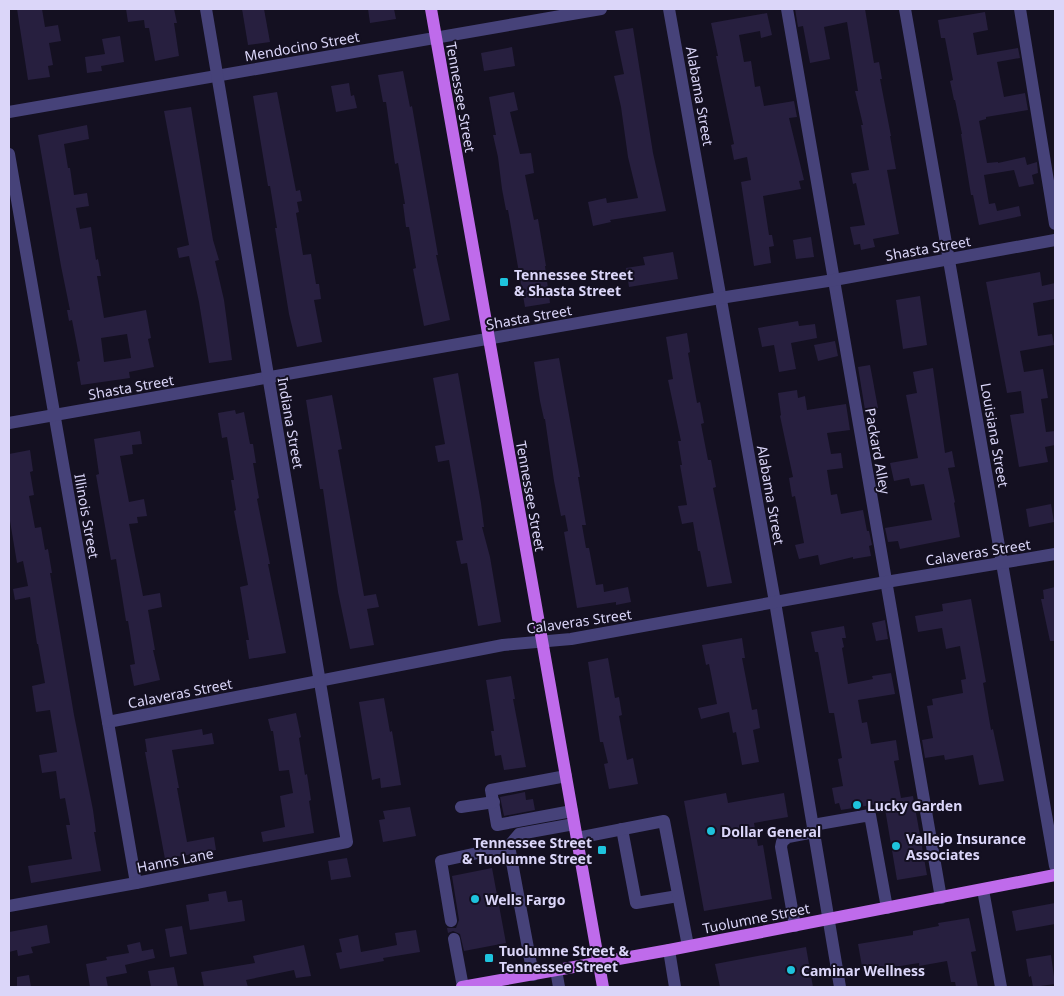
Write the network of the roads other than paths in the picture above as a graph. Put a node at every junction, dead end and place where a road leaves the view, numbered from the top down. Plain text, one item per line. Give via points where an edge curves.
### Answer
1 (206, 9) edge
2 (431, 9) edge
3 (601, 9) edge
4 (669, 9) edge
5 (787, 9) edge
6 (905, 9) edge
7 (1020, 9) edge
8 (436, 38) junction
9 (217, 76) junction
10 (9, 112) edge
11 (9, 154) edge
12 (1055, 224) edge
13 (1055, 240) edge
14 (949, 259) junction
15 (834, 280) junction
16 (720, 298) junction
17 (489, 340) junction
18 (268, 378) junction
19 (54, 415) junction
20 (9, 423) edge
21 (1055, 554) edge
22 (1002, 563) junction
23 (886, 582) junction
24 (775, 602) junction
25 (542, 643) junction
26 (320, 681) junction
27 (108, 722) junction
28 (566, 776) junction
29 (494, 802) junction
30 (461, 807) dead end
31 (573, 817) junction
32 (814, 828) junction
33 (622, 829) junction
34 (577, 838) junction
35 (347, 842) joint
36 (509, 846) junction
37 (1055, 866) edge
38 (1055, 876) edge
39 (136, 883) junction
40 (983, 890) junction
41 (678, 896) junction
42 (941, 898) junction
43 (9, 906) edge
44 (887, 908) junction
45 (829, 920) junction
46 (451, 921) dead end
47 (795, 926) junction
48 (454, 939) dead end
49 (688, 946) junction
50 (669, 950) junction
51 (599, 962) junction
52 (556, 970) junction
53 (533, 974) junction
54 (462, 987) edge
55 (559, 987) edge
56 (603, 987) edge
57 (675, 987) edge
58 (840, 987) edge
59 (1001, 987) edge

1 - 9 street, Indiana Street
2 - 8 main road, Tennessee Street
3 - 8 street, Mendocino Street
4 - 16 street, Alabama Street
5 - 15 street, Packard Alley
6 - 14 street, Louisiana Street
7 - 12 street
8 - 9 street, Mendocino Street
8 - 17 main road, Tennessee Street
9 - 10 street, Mendocino Street
9 - 18 street, Indiana Street
11 - 19 street, Illinois Street
13 - 14 street, Shasta Street
14 - 15 street, Shasta Street
14 - 22 street, Louisiana Street
15 - 16 street, Shasta Street
15 - 23 street, Packard Alley
16 - 17 street, Shasta Street
16 - 24 street, Alabama Street
17 - 18 street, Shasta Street
17 - 25 main road, Tennessee Street
18 - 19 street, Shasta Street
18 - 26 street, Indiana Street
19 - 20 street, Shasta Street
19 - 27 street, Illinois Street
21 - 22 street, Calaveras Street
22 - 23 street, Calaveras Street
22 - 37 street, Louisiana Street
23 - 24 street, Calaveras Street
23 - 42 street, Packard Alley
24 - 25 street, Calaveras Street
24 - 32 street, Alabama Street
25 - 26 street, Calaveras Street via 503,646
25 - 28 main road, Tennessee Street
26 - 27 street, Calaveras Street
26 - 35 street, Indiana Street
27 - 39 street, Illinois Street
28 - 29 street via 492,790
28 - 31 main road, Tennessee Street
29 - 30 street
29 - 31 street via 497,825
31 - 34 main road, Tennessee Street
31 - 36 street via 519,834
32 - 44 street via 870,815
32 - 45 street, Alabama Street
32 - 47 street via 788,837 781,847
33 - 34 street
33 - 41 street via 636,903
33 - 41 street via 664,821
34 - 51 main road, Tennessee Street
35 - 39 street, Hanns Lane
36 - 46 street via 441,861
36 - 53 street
38 - 40 main road, Tuolumne Street
39 - 43 street, Hanns Lane
40 - 42 main road, Tuolumne Street
40 - 59 street
41 - 49 street
42 - 44 main road, Tuolumne Street
44 - 45 main road, Tuolumne Street
45 - 47 main road, Tuolumne Street
45 - 58 street, Alabama Street
47 - 49 main road, Tuolumne Street
48 - 54 street
49 - 50 main road, Tuolumne Street
50 - 51 main road, Tuolumne Street
50 - 57 street
51 - 52 main road, Tuolumne Street
51 - 56 main road, Tennessee Street
52 - 53 main road, Tuolumne Street
52 - 55 street
53 - 54 main road, Tuolumne Street

